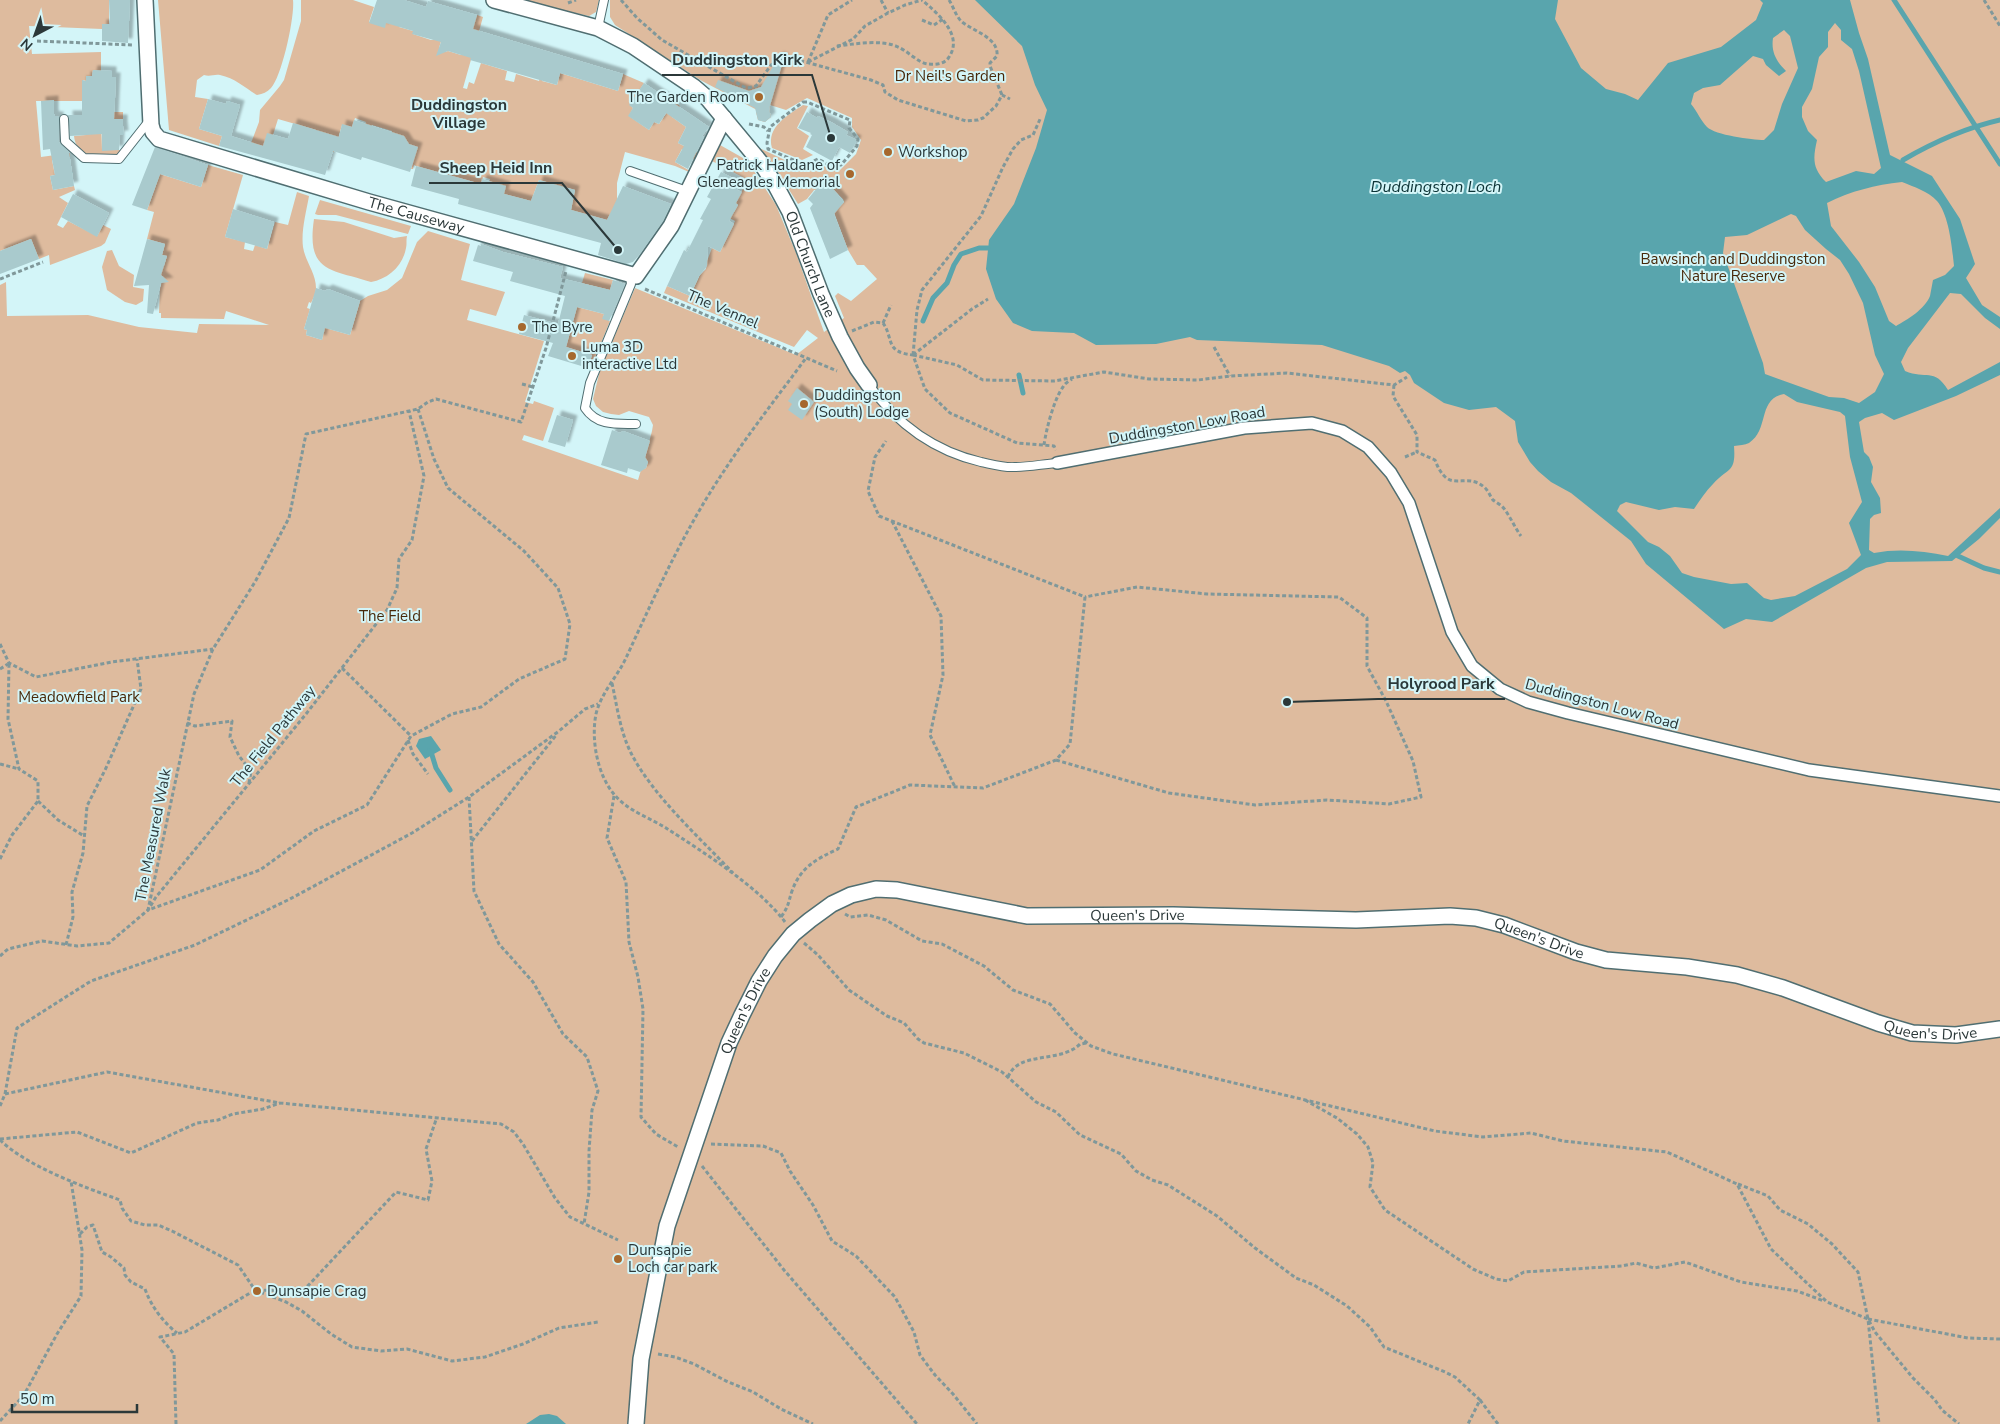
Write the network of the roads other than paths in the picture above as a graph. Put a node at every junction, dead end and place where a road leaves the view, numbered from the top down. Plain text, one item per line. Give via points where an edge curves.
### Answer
1 (145, 0) edge
2 (494, 0) edge
3 (604, 0) edge
4 (598, 28) junction
5 (724, 118) junction
6 (64, 119) dead end
7 (150, 119) junction
8 (630, 172) dead end
9 (687, 192) junction
10 (633, 275) junction
11 (869, 385) joint
12 (636, 424) dead end
13 (1057, 463) joint
14 (2000, 796) edge
15 (2000, 1029) edge
16 (636, 1424) edge

1 - 7 street, The Causeway
2 - 4 street, Old Church Lane
3 - 4 lane
4 - 5 street, Old Church Lane via 633,46 694,87
5 - 9 street
5 - 11 street, Old Church Lane via 776,186 790,212 840,337
6 - 7 lane via 65,141 84,158 119,159
7 - 10 street, The Causeway via 153,132 169,143
8 - 9 lane
9 - 10 street via 671,226
10 - 12 lane via 590,383 585,408 606,424
11 - 13 lane, Duddingston Low Road via 913,431 954,454 1013,468
13 - 14 street, Duddingston Low Road via 1244,428 1312,423 1342,431 1368,447 1390,472 1409,503 1452,632 1472,666 1500,689 1528,702 1568,713 1809,770
15 - 16 street, Queen's Drive via 1956,1035 1912,1032 1737,975 1606,960 1476,918 1356,920 1173,914 1027,916 897,890 876,889 851,895 832,904 794,934 775,956 759,980 729,1043 667,1226 642,1351

